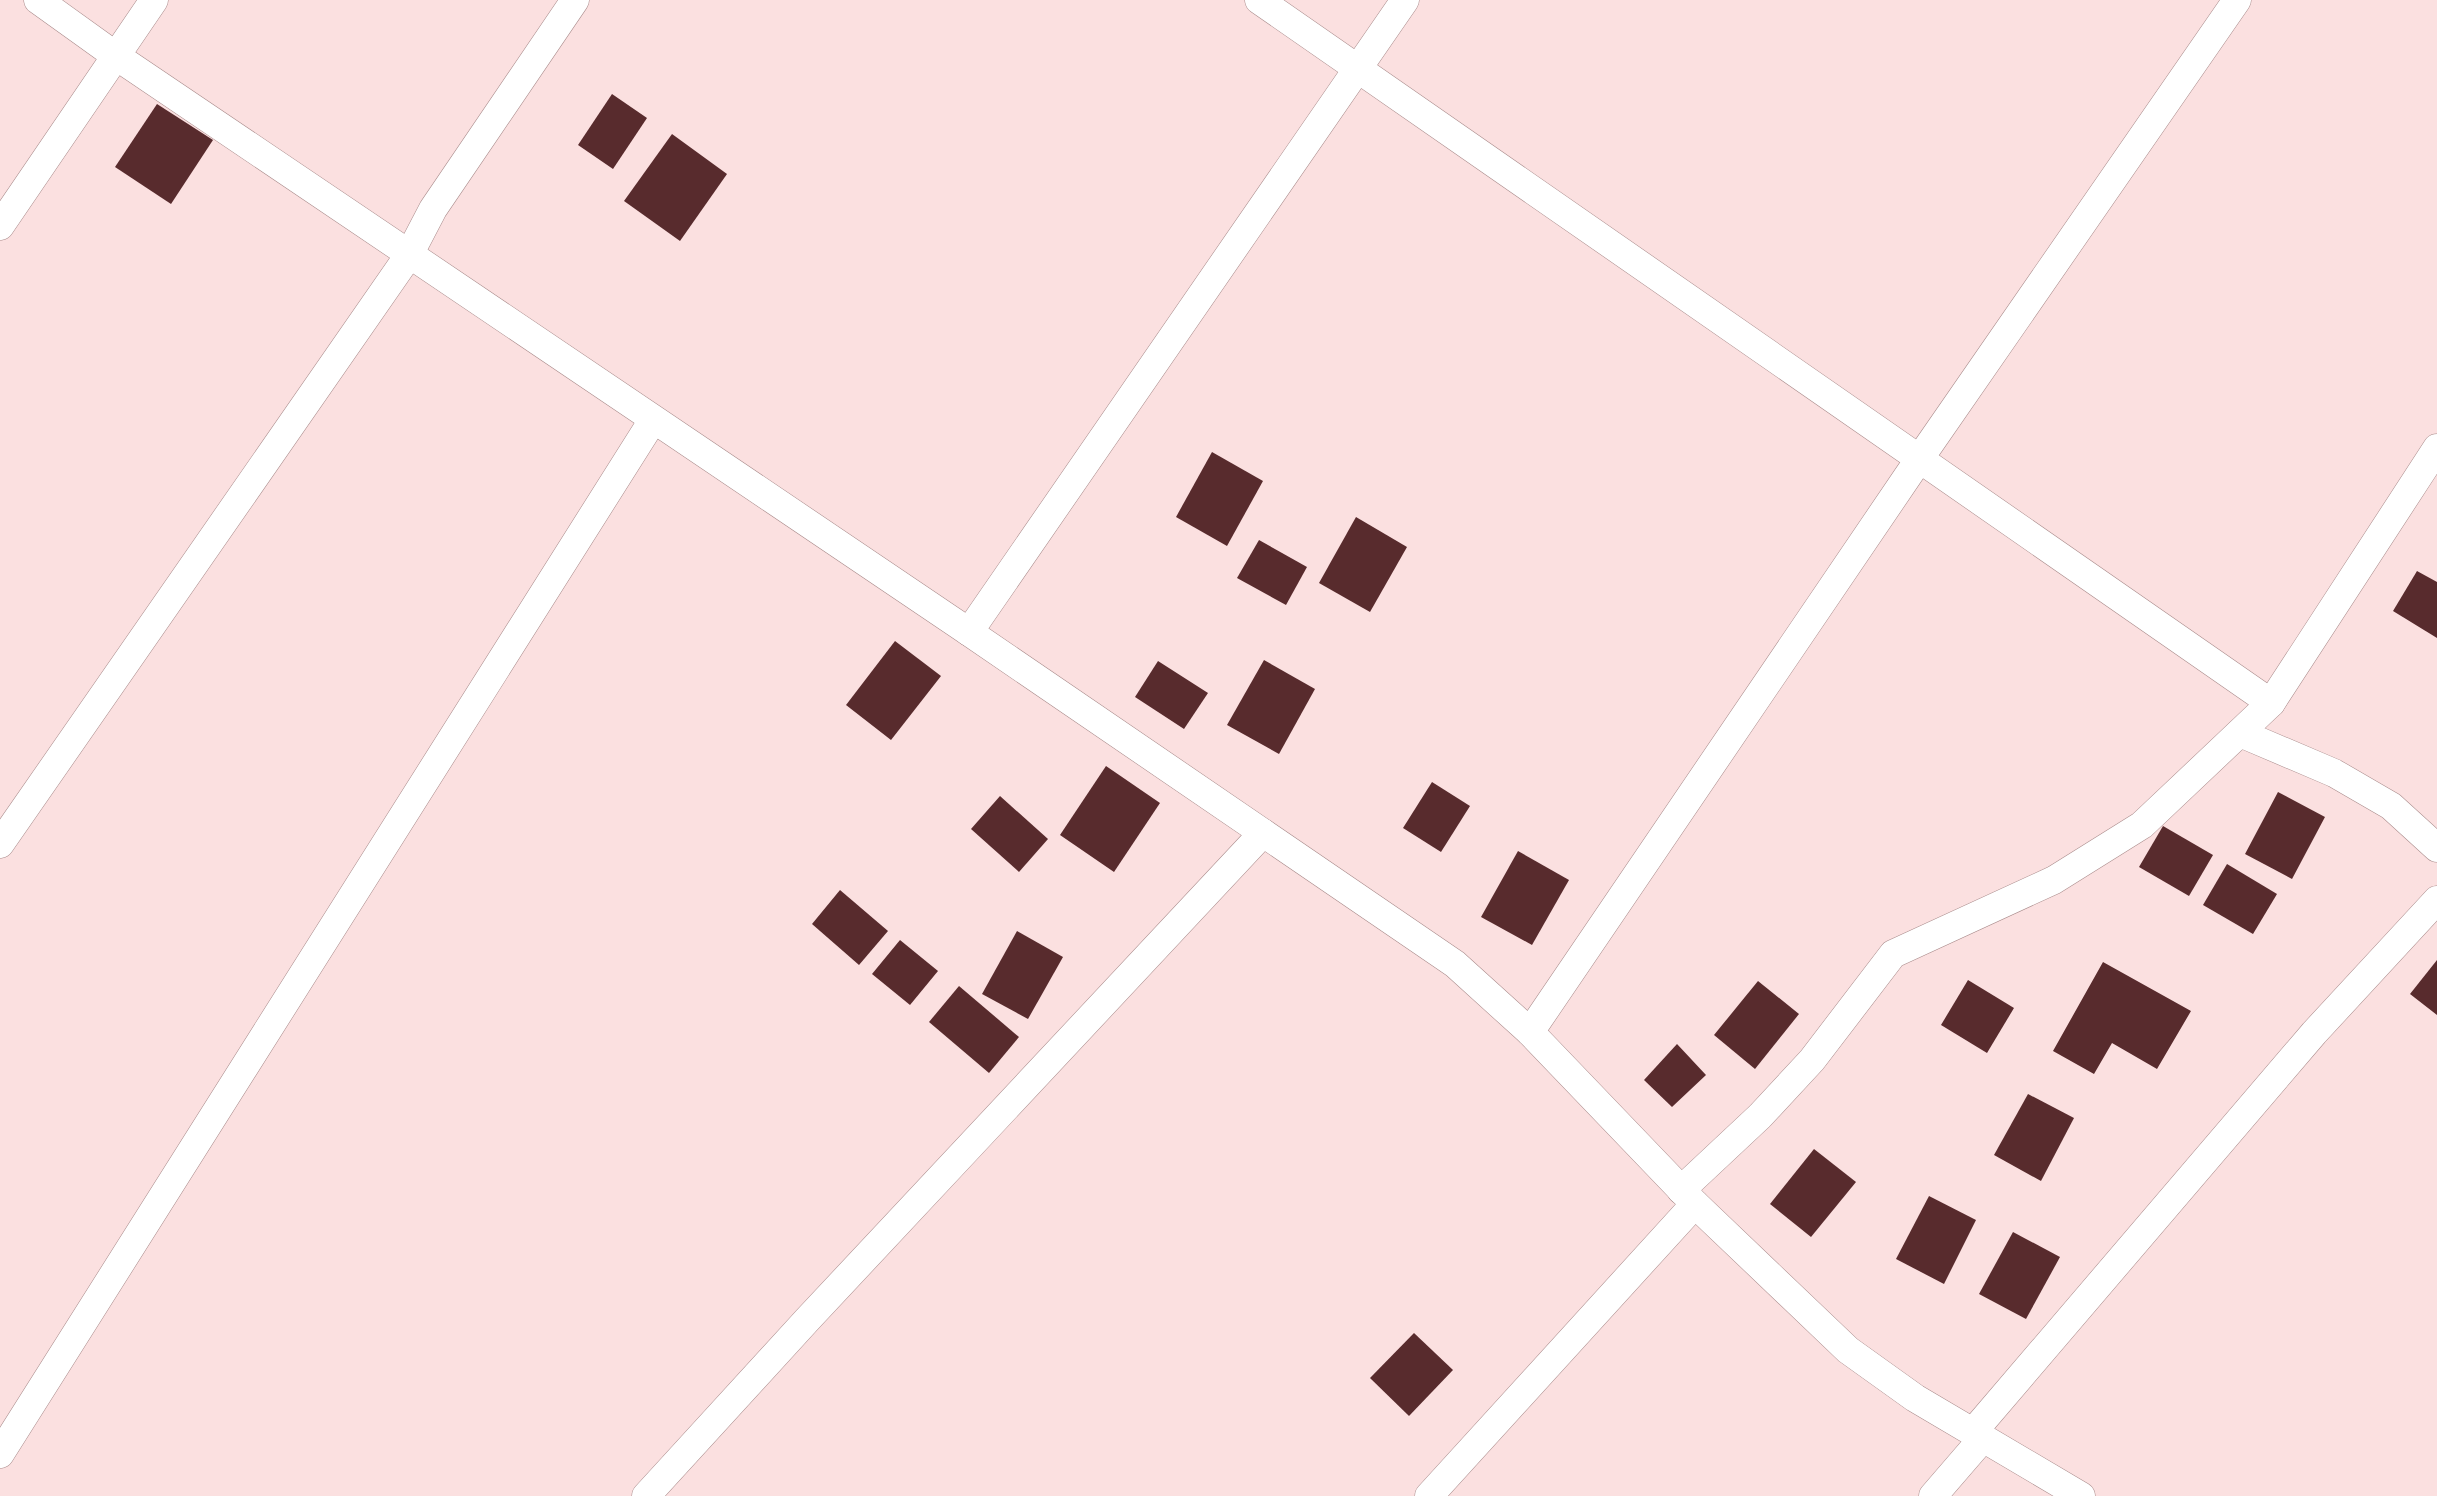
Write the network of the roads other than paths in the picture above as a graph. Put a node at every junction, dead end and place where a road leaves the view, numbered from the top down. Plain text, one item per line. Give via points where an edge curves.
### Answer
1 (38, 0) edge
2 (154, 0) edge
3 (575, 0) edge
4 (1259, 0) edge
5 (1405, 0) edge
6 (2236, 0) edge
7 (116, 56) junction
8 (1359, 67) junction
9 (0, 226) edge
10 (409, 255) junction
11 (653, 420) junction
12 (2437, 448) edge
13 (1920, 458) junction
14 (969, 632) junction
15 (2271, 703) junction
16 (2240, 733) junction
17 (1263, 833) junction
18 (0, 844) edge
19 (2437, 848) edge
20 (2437, 900) edge
21 (1530, 1032) junction
22 (1688, 1197) junction
23 (1978, 1435) junction
24 (0, 1454) edge
25 (646, 1496) edge
26 (1429, 1496) edge
27 (1933, 1496) edge
28 (2082, 1496) edge

1 - 7 street
2 - 7 street
3 - 10 street via 433,209
4 - 8 street
5 - 8 street
6 - 13 street
7 - 9 street
7 - 10 street
8 - 13 street
8 - 14 street
10 - 11 street
10 - 18 street
11 - 14 street
11 - 24 street
12 - 15 street
13 - 15 street
13 - 21 street
14 - 17 street
15 - 16 street
16 - 19 street via 2334,773 2391,806
16 - 22 street via 2142,825 2054,880 1894,954 1812,1060
17 - 21 street via 1455,964
17 - 25 street
20 - 23 street via 2314,1033
21 - 22 street
22 - 23 street via 1848,1350 1915,1398
22 - 26 street
23 - 27 street
23 - 28 street

